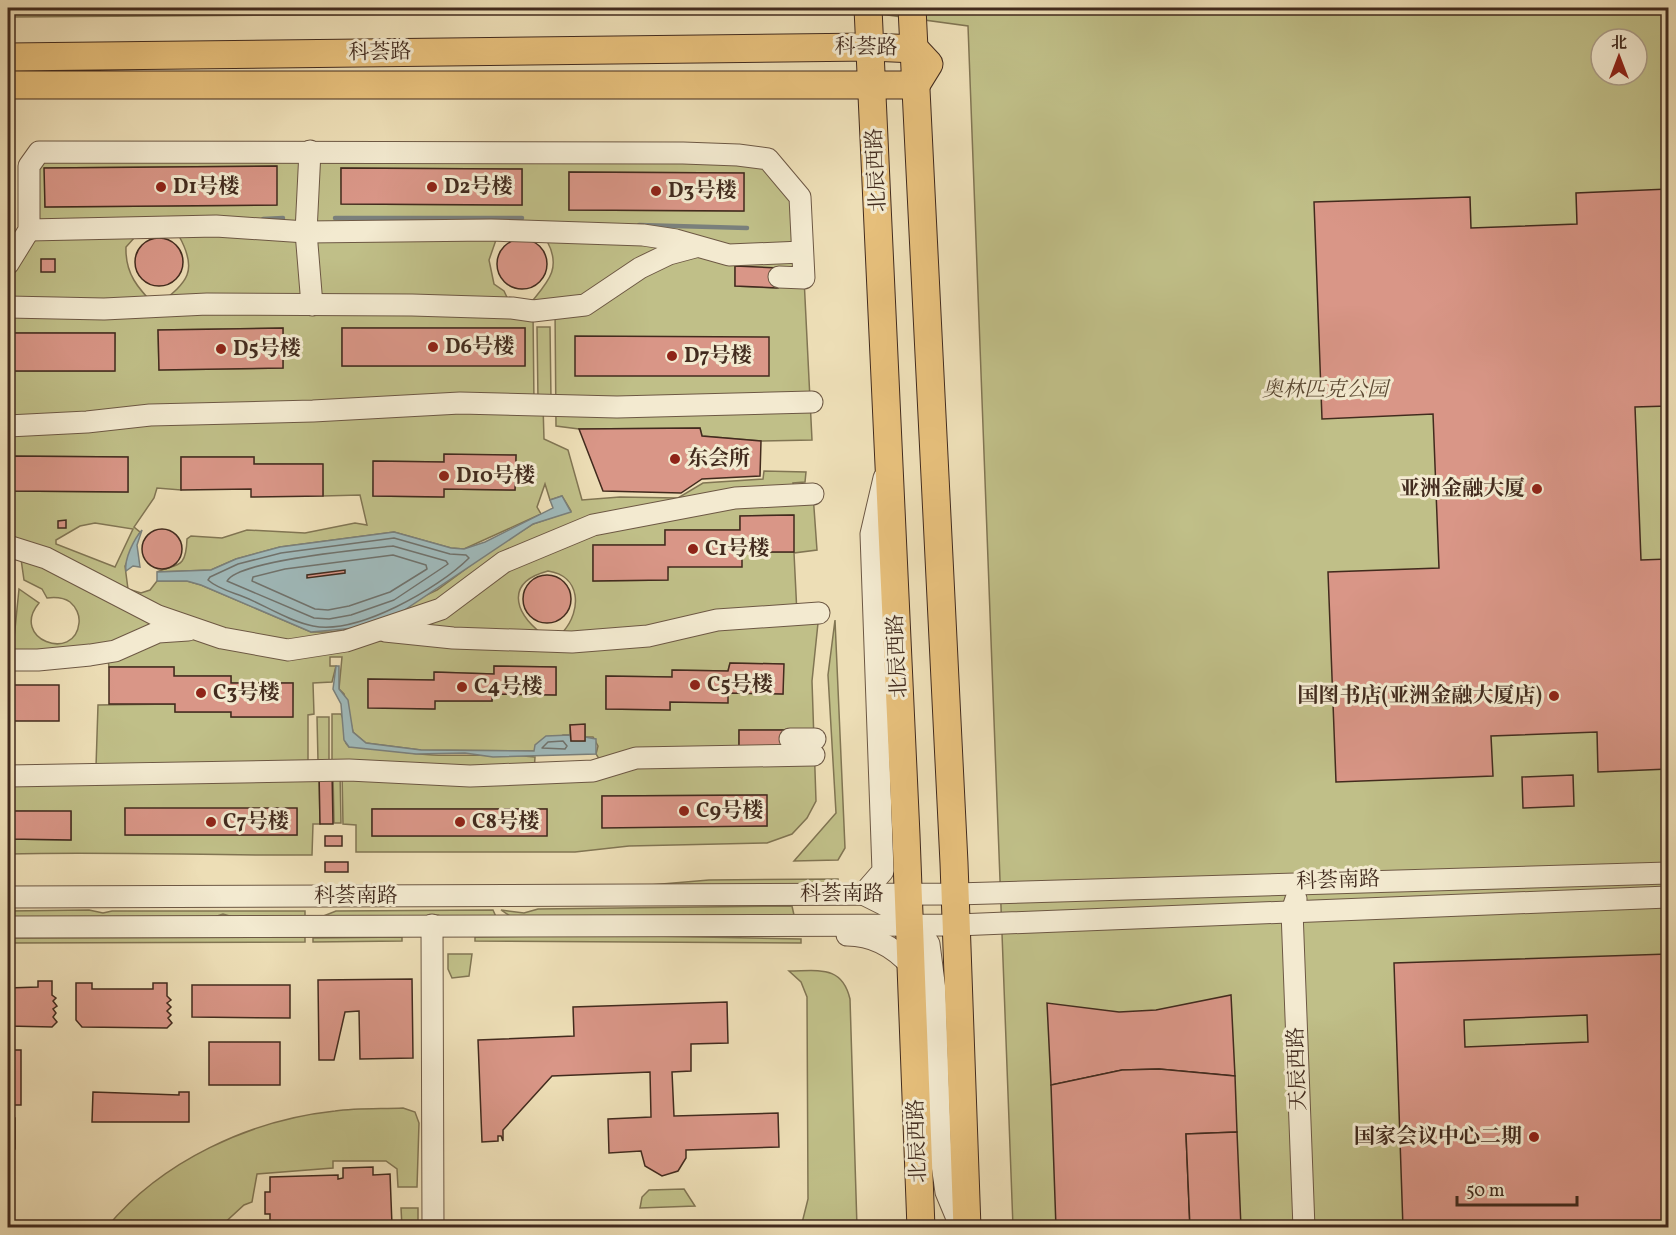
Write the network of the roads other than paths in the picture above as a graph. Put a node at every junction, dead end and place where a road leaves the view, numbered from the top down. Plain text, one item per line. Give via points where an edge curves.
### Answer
1 (868, 8) edge
2 (912, 8) edge
3 (871, 47) junction
4 (915, 49) junction
5 (8, 57) edge
6 (873, 84) junction
7 (8, 85) edge
8 (916, 85) junction
9 (310, 152) junction
10 (29, 230) junction
11 (306, 232) junction
12 (696, 247) junction
13 (802, 252) junction
14 (8, 264) edge
15 (779, 277) dead end
16 (312, 305) junction
17 (8, 308) edge
18 (812, 402) dead end
19 (8, 426) edge
20 (890, 457) junction
21 (813, 494) dead end
22 (8, 546) edge
23 (819, 613) dead end
24 (196, 629) junction
25 (378, 630) junction
26 (8, 660) edge
27 (790, 739) dead end
28 (8, 776) edge
29 (906, 835) junction
30 (1668, 873) edge
31 (1302, 882) junction
32 (1278, 883) junction
33 (798, 894) junction
34 (863, 894) junction
35 (909, 894) junction
36 (956, 894) junction
37 (1668, 897) edge
38 (8, 898) edge
39 (1292, 911) junction
40 (986, 924) junction
41 (432, 925) junction
42 (646, 925) junction
43 (799, 925) junction
44 (909, 925) junction
45 (957, 925) junction
46 (8, 927) edge
47 (911, 966) junction
48 (433, 1227) edge
49 (921, 1227) edge
50 (960, 1227) edge
51 (967, 1227) edge
52 (1304, 1227) edge

1 - 3 main road, 北辰西路
2 - 4 main road
3 - 4 main road, 科荟路
3 - 5 main road, 科荟路
3 - 6 main road, 北辰西路
4 - 8 main road
6 - 7 main road, 科荟路
6 - 8 main road, 科荟路
6 - 20 main road, 北辰西路
8 - 36 main road
9 - 10 street via 39,152 29,166
9 - 11 street
9 - 13 street via 683,153 768,159 800,197
10 - 11 street via 216,226
10 - 14 street
11 - 12 street via 491,230 643,235
11 - 16 street
12 - 13 street via 729,255
12 - 16 street via 640,268 585,305 533,311
13 - 15 street via 804,278
16 - 17 street
18 - 19 street via 617,407 460,403 150,415
20 - 29 main road, 北辰西路
20 - 34 street via 870,534 883,871
21 - 25 street via 735,498 593,525 504,562 441,609
22 - 24 street via 46,558 159,616
23 - 25 street via 717,620 648,636 572,642 453,638
24 - 25 street via 288,650 346,641
24 - 26 street via 159,632 115,651
27 - 28 street via 815,747 636,758 593,771 471,776 349,770
29 - 35 main road, 北辰西路
29 - 40 street via 923,899 935,911
30 - 31 street, 科荟南路
31 - 32 street, 科荟南路
31 - 39 street, 天辰西路
32 - 36 street, 科荟南路
32 - 39 street, 天辰西路
33 - 34 street, 科荟南路
33 - 38 street, 科荟南路
33 - 43 street via 807,910
34 - 35 street, 科荟南路
34 - 50 street via 921,931 929,944 935,990 940,1158 946,1192
35 - 36 street, 科荟南路
35 - 44 main road, 北辰西路
36 - 45 main road
37 - 39 street, 科荟南路
39 - 40 street, 科荟南路 via 982,924
39 - 52 street, 天辰西路
40 - 45 street, 科荟南路
41 - 42 street, 科荟南路
41 - 46 street, 科荟南路
41 - 48 street
42 - 43 street, 科荟南路
42 - 47 street via 689,933 859,935 888,946
43 - 44 street, 科荟南路
44 - 45 street, 科荟南路
44 - 47 main road, 北辰西路
45 - 51 main road
47 - 49 main road, 北辰西路

